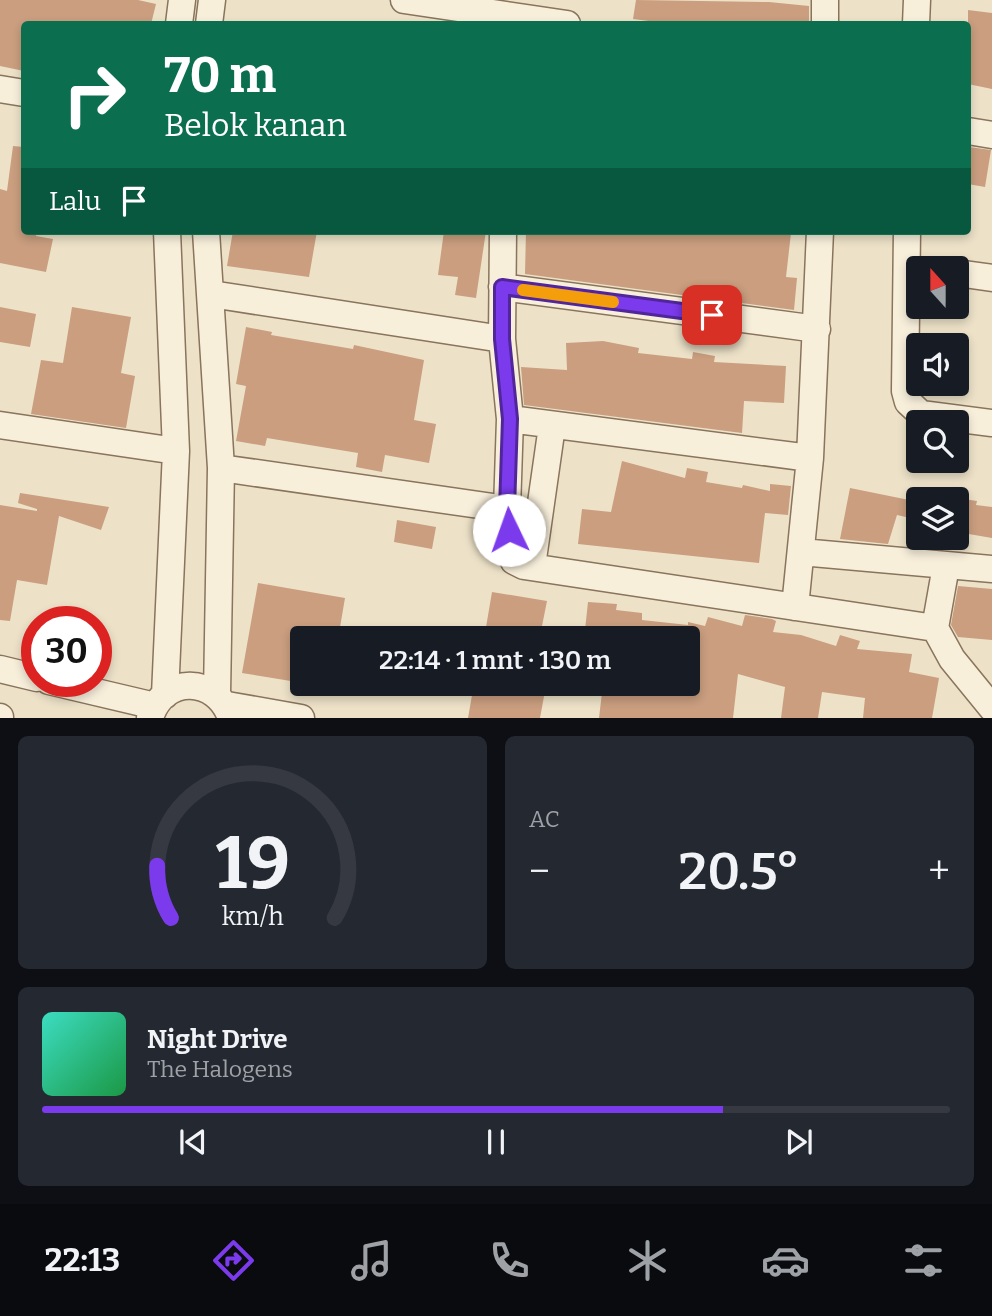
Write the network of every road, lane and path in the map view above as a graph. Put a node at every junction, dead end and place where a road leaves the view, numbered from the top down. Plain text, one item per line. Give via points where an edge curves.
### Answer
1 (182, 0) edge
2 (212, 0) edge
3 (404, 0) edge
4 (825, 0) edge
5 (917, 0) edge
6 (514, 14) edge
7 (179, 21) edge
8 (209, 21) edge
9 (552, 21) edge
10 (825, 21) edge
11 (916, 21) edge
12 (971, 132) edge
13 (992, 135) edge
14 (167, 235) edge
15 (206, 235) edge
16 (503, 235) edge
17 (820, 235) edge
18 (908, 235) edge
19 (910, 256) edge
20 (970, 275) edge
21 (992, 278) edge
22 (502, 287) junction
23 (211, 294) junction
24 (909, 319) edge
25 (817, 329) junction
26 (502, 339) junction
27 (174, 376) junction
28 (214, 376) junction
29 (510, 419) junction
30 (992, 423) edge
31 (0, 425) edge
32 (552, 426) junction
33 (176, 451) junction
34 (810, 458) junction
35 (221, 468) junction
36 (507, 509) junction
37 (801, 552) junction
38 (532, 566) junction
39 (946, 566) junction
40 (992, 569) edge
41 (795, 607) junction
42 (935, 628) junction
43 (0, 669) edge
44 (21, 674) edge
45 (112, 696) edge
46 (157, 706) edge
47 (225, 706) edge
48 (992, 708) edge
49 (301, 718) edge

1 - 7 street
2 - 8 street
3 - 6 street
4 - 10 street
5 - 11 street
6 - 9 street
12 - 13 street
14 - 27 street
15 - 23 street
16 - 22 street
17 - 25 street
18 - 19 street
20 - 21 street
22 - 25 street
22 - 26 street
23 - 26 street
23 - 28 street
24 - 30 street via 908,402 921,414
25 - 34 street
26 - 29 street
27 - 28 street
27 - 33 street
28 - 35 street
29 - 32 street
29 - 36 street
31 - 33 street
32 - 34 street
32 - 38 street
33 - 46 street
34 - 37 street
35 - 36 street
35 - 47 street
36 - 38 street via 512,559
37 - 39 street
37 - 41 street
38 - 41 street
39 - 40 street
39 - 42 street
41 - 42 street
42 - 48 street
43 - 44 street
45 - 46 street
46 - 47 street via 179,687 194,685
47 - 49 street

